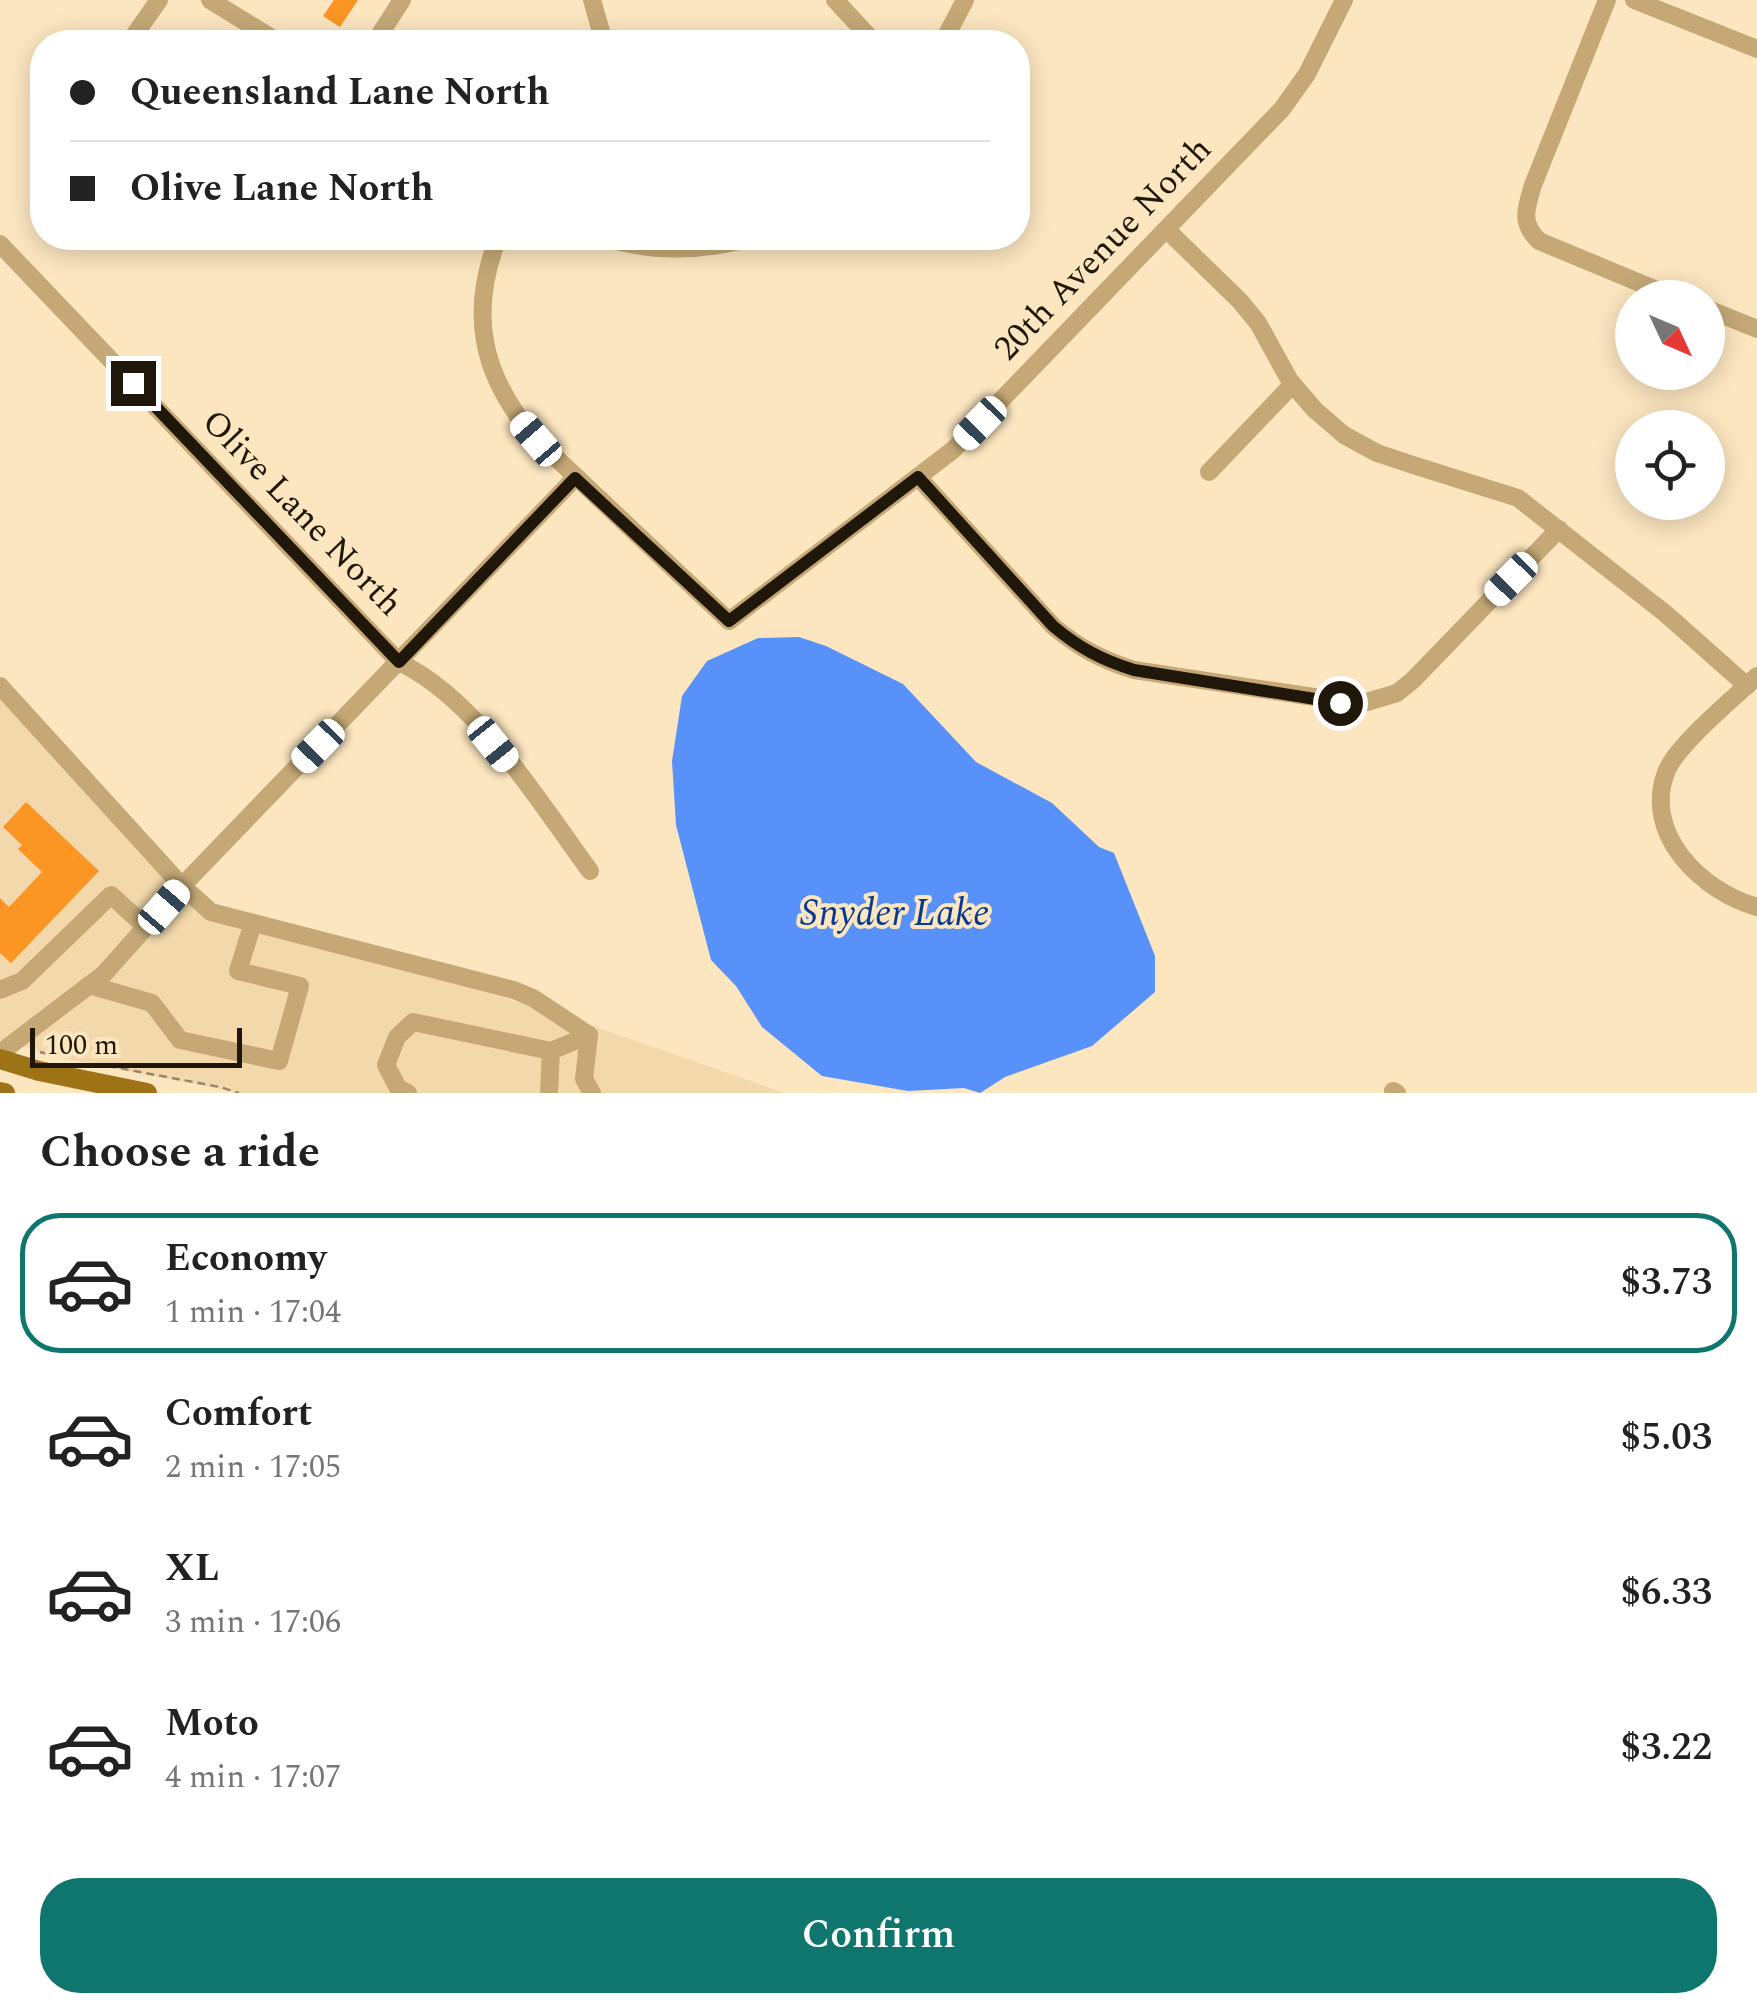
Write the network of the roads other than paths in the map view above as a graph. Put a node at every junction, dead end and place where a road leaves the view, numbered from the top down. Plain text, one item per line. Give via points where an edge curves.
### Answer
1 (160, 0) edge
2 (210, 0) edge
3 (402, 0) edge
4 (592, 0) edge
5 (835, 0) edge
6 (965, 0) edge
7 (1344, 0) edge
8 (1607, 0) edge
9 (1634, 0) edge
10 (138, 30) edge
11 (259, 30) edge
12 (383, 30) edge
13 (601, 30) edge
14 (863, 30) edge
15 (949, 30) edge
16 (1757, 49) edge
17 (1167, 230) junction
18 (0, 244) edge
19 (493, 250) edge
20 (1633, 280) edge
21 (1725, 316) edge
22 (1757, 328) edge
23 (1294, 384) junction
24 (1208, 472) dead end
25 (918, 477) junction
26 (575, 478) junction
27 (1560, 528) junction
28 (399, 662) junction
29 (1752, 680) edge
30 (0, 686) edge
31 (590, 872) dead end
32 (182, 886) junction
33 (1757, 907) edge
34 (253, 923) junction
35 (146, 927) junction
36 (90, 986) junction
37 (0, 990) edge
38 (588, 1035) junction
39 (551, 1051) junction
40 (0, 1056) edge
41 (147, 1093) edge
42 (408, 1093) edge
43 (549, 1093) edge
44 (592, 1093) edge

1 - 10 street
2 - 11 street
3 - 12 street
4 - 13 street
5 - 14 street
6 - 15 street
7 - 17 street, 20th Avenue North via 1282,109
8 - 20 street via 1524,213 1539,241
9 - 16 street
17 - 23 street via 1240,301
17 - 25 street, 20th Avenue North via 953,450
18 - 28 street, Olive Lane North
19 - 26 street via 482,330 499,389
21 - 22 street
23 - 24 street
23 - 27 street via 1344,435 1412,466 1518,498
25 - 26 street, 20th Avenue North via 729,621
25 - 27 street via 1053,626 1104,661 1340,703 1378,700 1405,686
26 - 28 street
27 - 29 street
28 - 31 street, Olive Lane North via 448,691
28 - 32 street
29 - 33 street via 1681,750 1668,768 1661,803 1670,840 1683,858 1720,892
30 - 32 street
32 - 34 street via 211,912
32 - 35 street
34 - 36 street via 238,971 300,986 279,1061 180,1040 152,1003
34 - 38 street via 514,990
35 - 36 street
35 - 37 street via 110,894 22,981
36 - 40 street
38 - 39 street
38 - 44 street via 584,1079
39 - 42 street via 413,1022 397,1037 386,1065
39 - 43 street
40 - 41 main road via 39,1072

